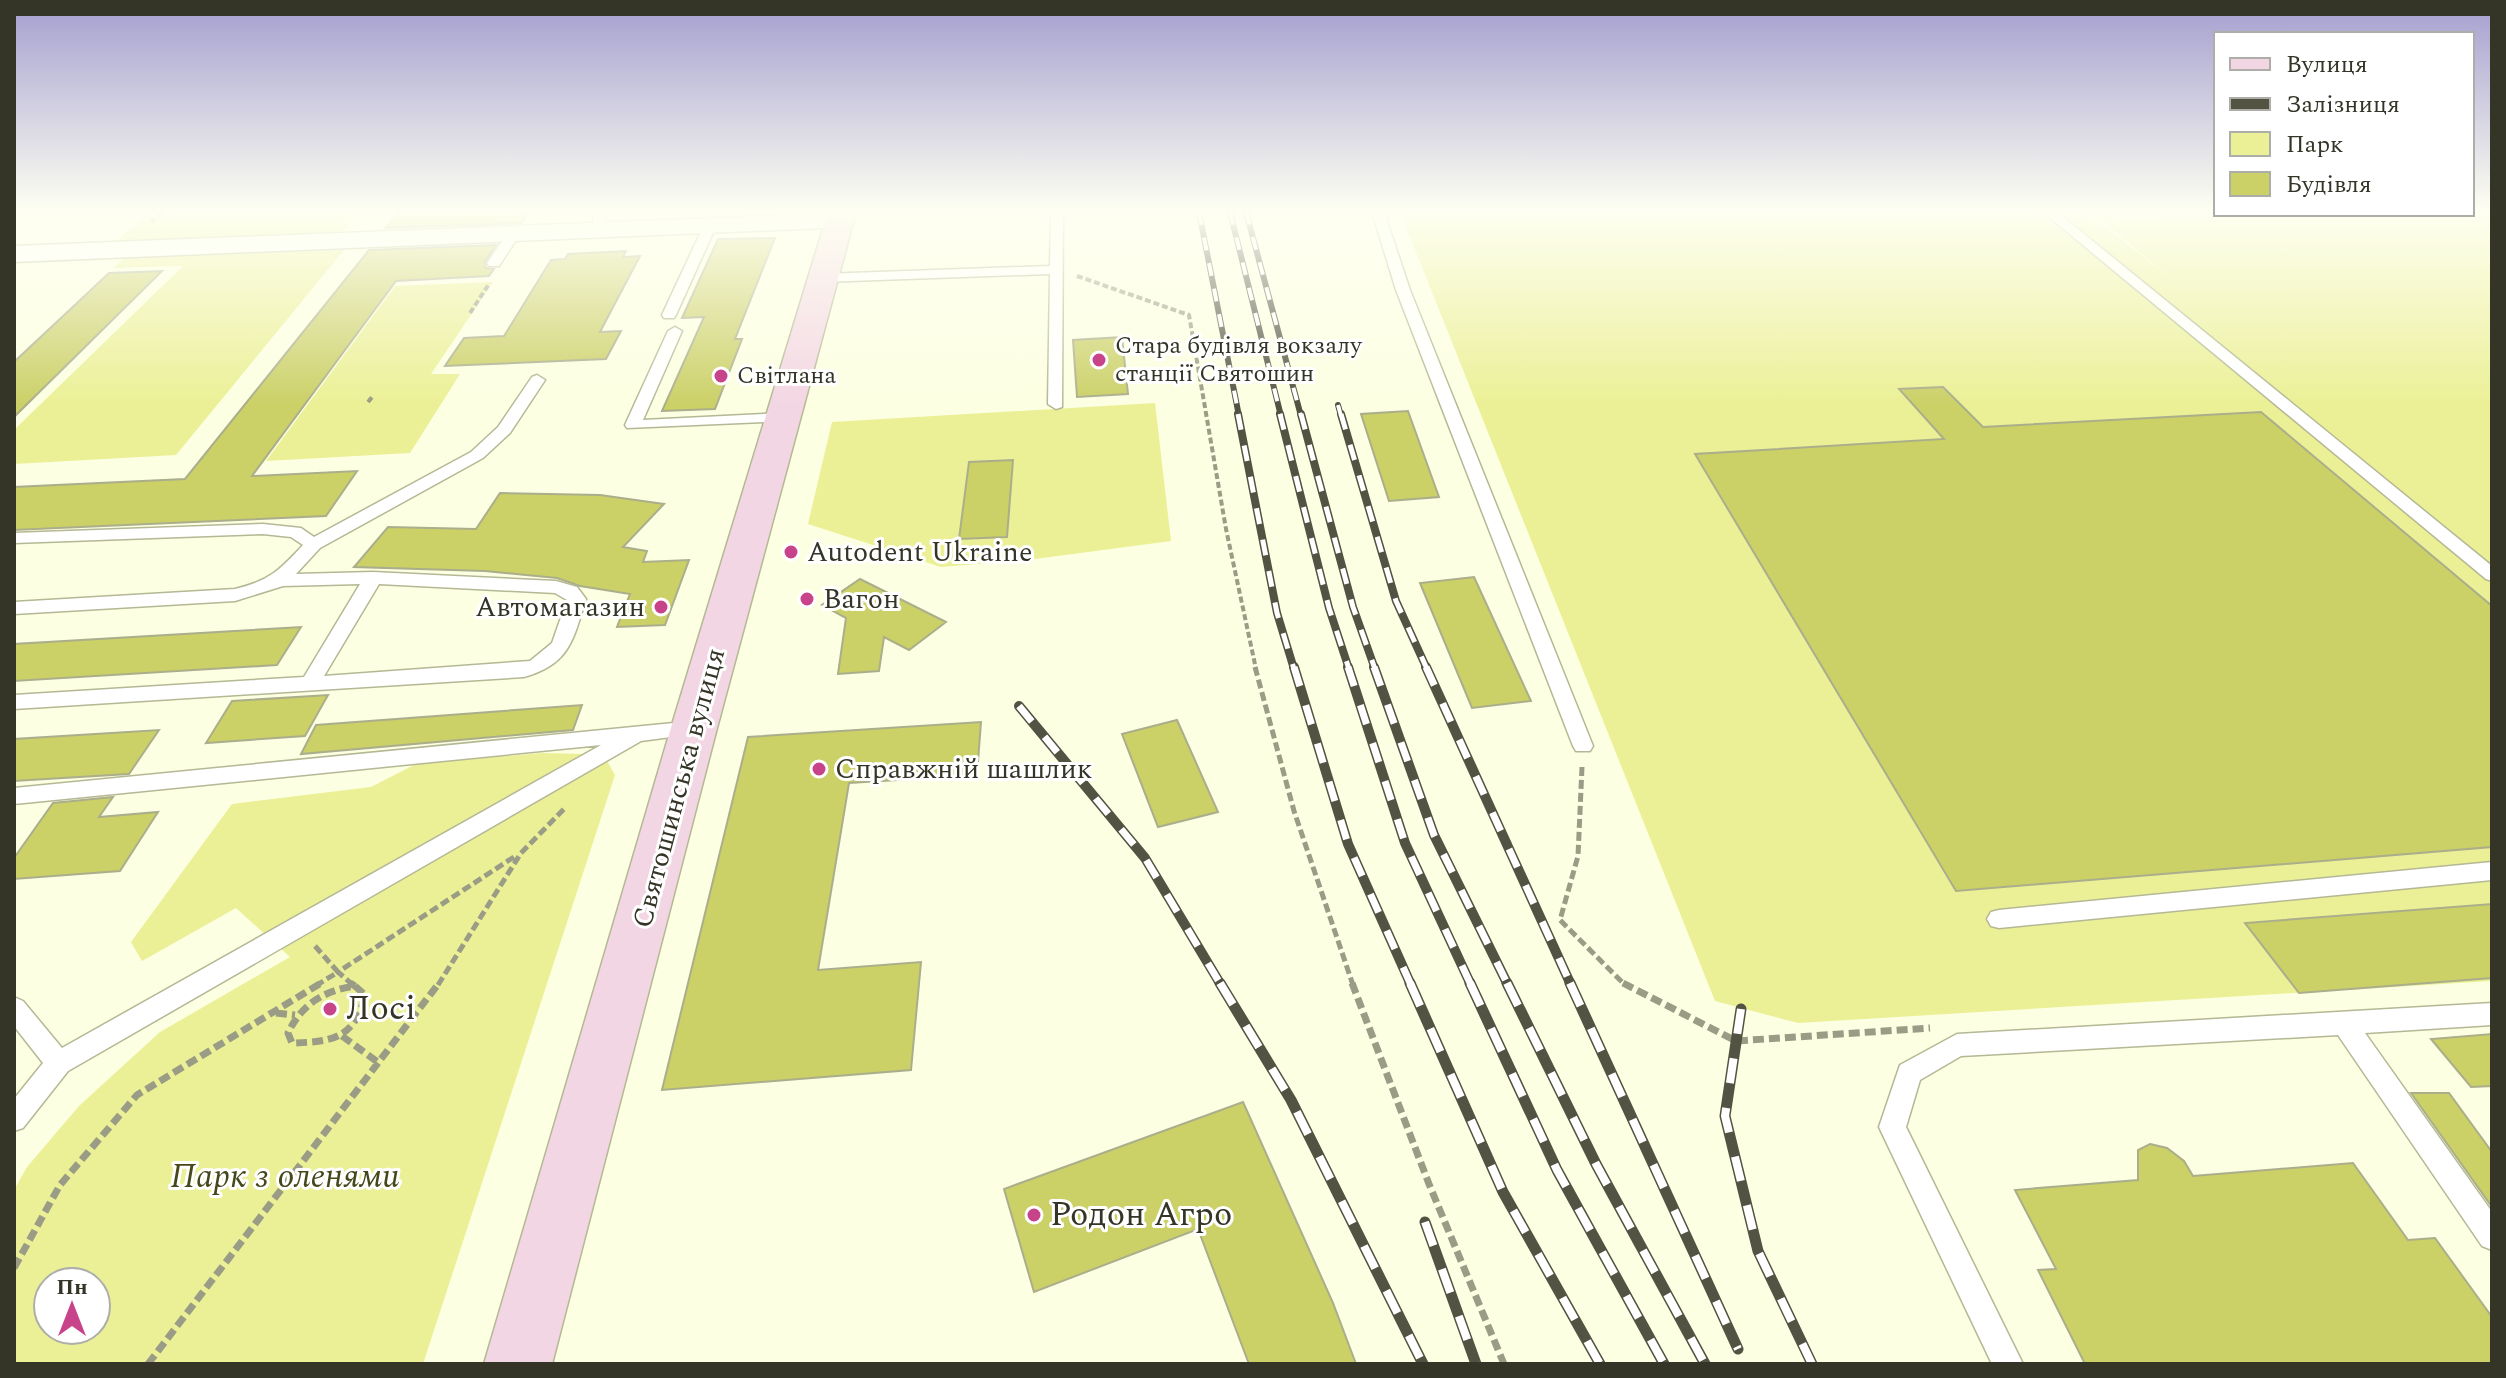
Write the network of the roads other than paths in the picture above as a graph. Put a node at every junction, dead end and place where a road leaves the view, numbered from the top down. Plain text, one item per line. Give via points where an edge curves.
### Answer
1 (690, 276) edge
2 (879, 276) edge
3 (1057, 276) edge
4 (1399, 276) edge
5 (2127, 276) edge
6 (822, 278) joint
7 (537, 380) dead end
8 (1056, 404) dead end
9 (783, 418) junction
10 (14, 538) edge
11 (314, 544) junction
12 (2492, 575) edge
13 (373, 578) junction
14 (280, 580) junction
15 (14, 608) edge
16 (310, 683) junction
17 (14, 702) edge
18 (694, 728) junction
19 (638, 733) junction
20 (1583, 746) road end
21 (14, 796) edge
22 (2492, 871) edge
23 (1999, 919) dead end
24 (14, 1008) edge
25 (2492, 1014) edge
26 (2344, 1024) junction
27 (59, 1063) junction
28 (14, 1119) edge
29 (2492, 1236) edge
30 (518, 1364) edge
31 (2008, 1364) edge

1 - 9 lane via 633,425
2 - 6 lane
3 - 8 lane
4 - 20 lane
5 - 12 lane
6 - 9 main road, Святошинська вулиця
7 - 11 lane via 504,430 477,455
9 - 18 main road, Святошинська вулиця
10 - 11 lane via 263,529 295,532
11 - 14 lane
13 - 14 lane
13 - 16 lane
13 - 16 lane via 556,587 577,599 557,655 540,667
14 - 15 lane via 235,595
16 - 17 lane
18 - 19 lane
18 - 30 main road, Святошинська вулиця
19 - 21 lane
19 - 27 lane
22 - 23 lane
24 - 27 lane
25 - 26 lane
26 - 29 lane
26 - 31 lane via 1957,1045 1909,1073 1892,1127
27 - 28 lane

